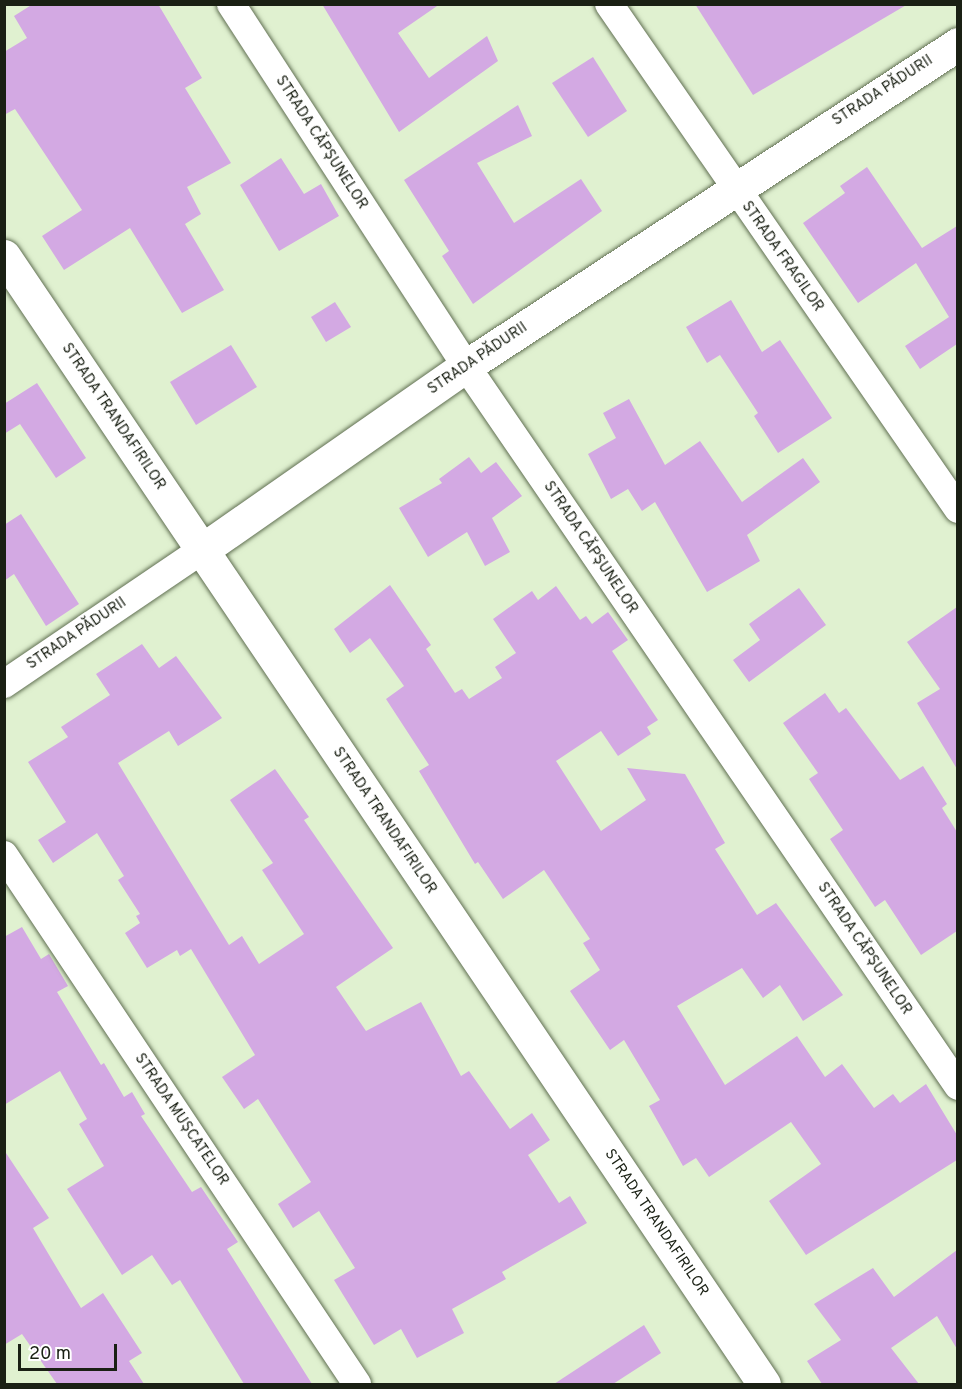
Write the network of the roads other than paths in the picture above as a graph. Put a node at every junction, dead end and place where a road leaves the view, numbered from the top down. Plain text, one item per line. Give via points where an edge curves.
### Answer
1 (231, 4) edge
2 (609, 4) edge
3 (957, 44) edge
4 (734, 188) junction
5 (4, 256) edge
6 (466, 366) junction
7 (957, 509) edge
8 (202, 550) junction
9 (4, 684) edge
10 (4, 855) edge
11 (957, 1086) edge
12 (357, 1384) edge
13 (764, 1384) edge

1 - 6 street, STRADA CĂPȘUNELOR
2 - 4 street, STRADA FRAGILOR
3 - 4 street, STRADA PĂDURII
4 - 6 street, STRADA PĂDURII
4 - 7 street, STRADA FRAGILOR
5 - 8 street, STRADA TRANDAFIRILOR
6 - 8 street, STRADA PĂDURII
6 - 11 street, STRADA CĂPȘUNELOR
8 - 9 street, STRADA PĂDURII
8 - 13 street, STRADA TRANDAFIRILOR
10 - 12 street, STRADA MUȘCATELOR

